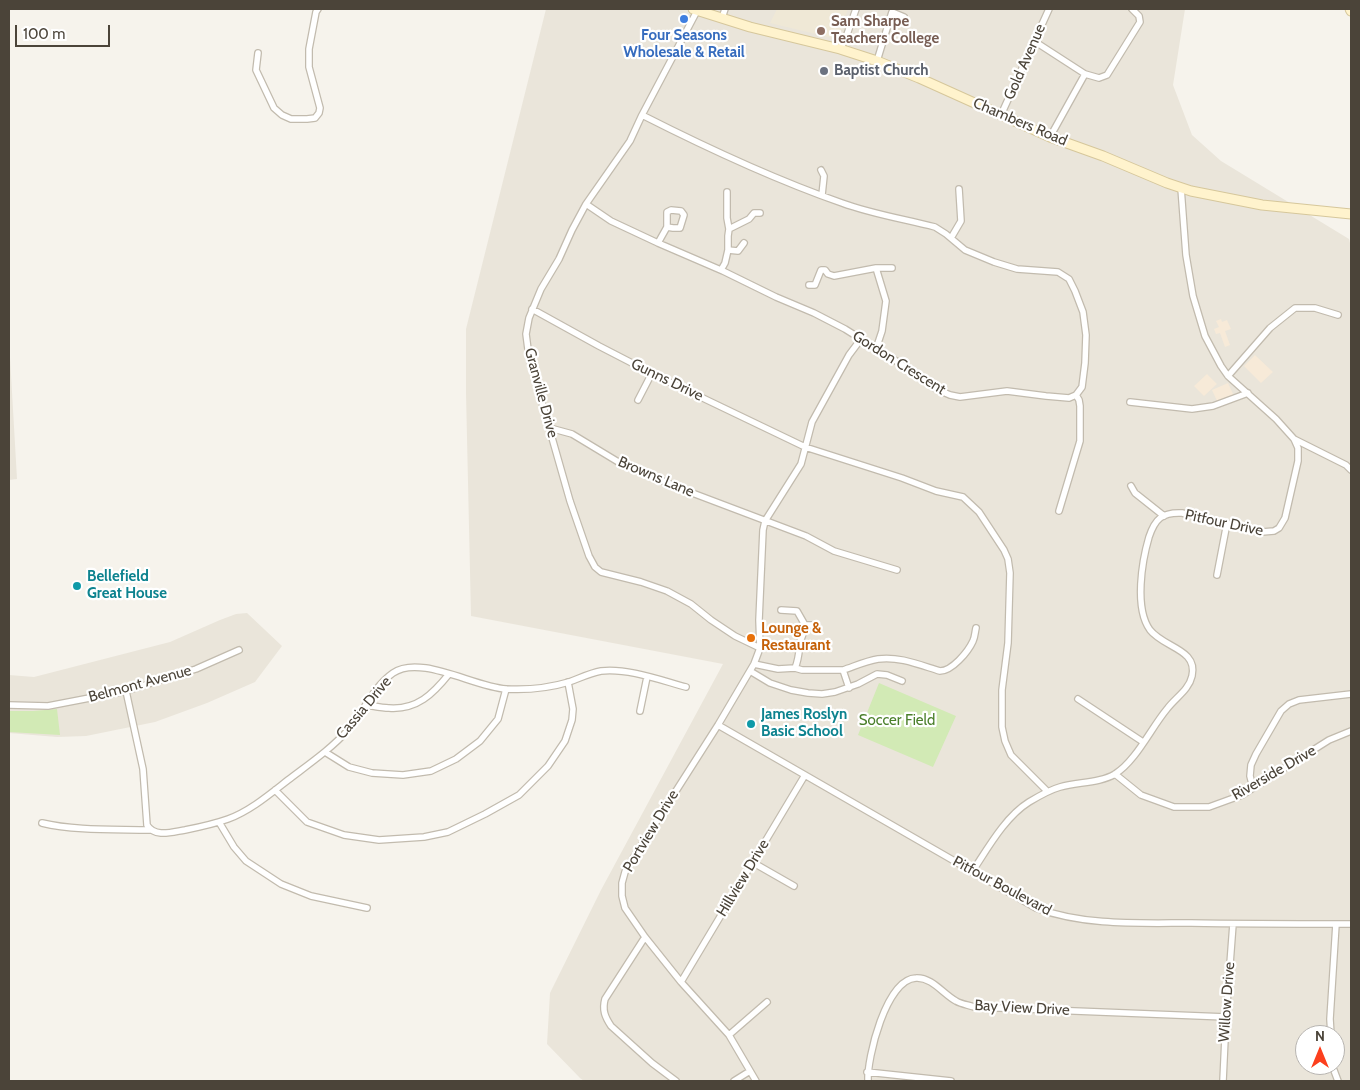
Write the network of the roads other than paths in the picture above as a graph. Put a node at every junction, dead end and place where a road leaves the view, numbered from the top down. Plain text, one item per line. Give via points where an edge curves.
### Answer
1 (318, 9) edge
2 (725, 9) edge
3 (856, 9) edge
4 (1049, 9) edge
5 (1132, 9) edge
6 (695, 10) edge
7 (904, 17) dead end
8 (722, 18) junction
9 (1034, 41) junction
10 (840, 49) junction
11 (258, 53) dead end
12 (877, 61) junction
13 (1085, 74) junction
14 (642, 115) junction
15 (1001, 115) junction
16 (1050, 137) junction
17 (821, 170) dead end
18 (959, 188) dead end
19 (1181, 188) junction
20 (727, 192) dead end
21 (822, 195) junction
22 (586, 204) junction
23 (760, 214) dead end
24 (1351, 214) edge
25 (667, 227) dead end
26 (729, 229) junction
27 (951, 238) junction
28 (658, 243) junction
29 (744, 243) dead end
30 (728, 250) junction
31 (876, 268) junction
32 (892, 268) dead end
33 (721, 270) junction
34 (809, 285) dead end
35 (532, 309) junction
36 (1338, 314) dead end
37 (860, 339) junction
38 (876, 349) junction
39 (652, 373) junction
40 (1228, 376) junction
41 (1248, 393) junction
42 (1076, 395) junction
43 (638, 400) dead end
44 (1130, 402) dead end
45 (550, 428) junction
46 (1294, 439) junction
47 (805, 447) junction
48 (1351, 470) edge
49 (1131, 486) dead end
50 (1060, 511) dead end
51 (1164, 516) junction
52 (765, 521) junction
53 (1227, 523) junction
54 (897, 570) dead end
55 (1217, 575) dead end
56 (781, 610) dead end
57 (804, 625) junction
58 (817, 625) dead end
59 (976, 628) dead end
60 (760, 648) junction
61 (238, 650) dead end
62 (754, 664) junction
63 (795, 668) junction
64 (843, 670) junction
65 (750, 671) junction
66 (450, 674) junction
67 (646, 677) junction
68 (568, 682) junction
69 (902, 682) dead end
70 (686, 687) dead end
71 (849, 688) junction
72 (506, 689) junction
73 (126, 691) junction
74 (1351, 694) edge
75 (1078, 699) dead end
76 (9, 705) edge
77 (366, 705) junction
78 (640, 711) dead end
79 (718, 725) junction
80 (1351, 731) edge
81 (1143, 742) junction
82 (325, 752) junction
83 (1114, 774) junction
84 (805, 775) junction
85 (1253, 788) junction
86 (274, 790) junction
87 (1048, 791) junction
88 (219, 822) junction
89 (42, 823) dead end
90 (150, 830) junction
91 (752, 862) junction
92 (972, 872) junction
93 (794, 886) dead end
94 (367, 908) dead end
95 (1233, 924) junction
96 (1336, 924) junction
97 (1351, 924) edge
98 (645, 937) junction
99 (681, 982) junction
100 (767, 1002) dead end
101 (1226, 1017) junction
102 (1330, 1025) edge
103 (729, 1035) junction
104 (750, 1070) junction
105 (867, 1072) junction
106 (930, 1080) edge
107 (676, 1081) edge
108 (734, 1081) edge
109 (756, 1081) edge
110 (868, 1081) edge
111 (951, 1081) edge
112 (1223, 1081) edge

1 - 11 street via 309,58 320,108 315,118 291,119 274,108 256,70
2 - 8 street
3 - 10 street
4 - 9 street, Gold Avenue
5 - 13 street via 1140,22 1106,75 1099,78
6 - 8 street, Chambers Road
6 - 14 street, Granville Drive
7 - 12 street via 892,12
8 - 10 street, Chambers Road
9 - 13 street
9 - 15 street, Gold Avenue
10 - 12 street, Chambers Road
12 - 15 street, Chambers Road
13 - 16 street
14 - 21 street via 747,166
14 - 22 street, Granville Drive via 630,141
15 - 16 street, Chambers Road
16 - 19 street, Chambers Road
17 - 21 street via 824,176
18 - 27 street via 961,221
19 - 24 street, Chambers Road via 1262,205
19 - 40 street via 1193,296 1205,336
20 - 26 street
21 - 27 street via 935,227
22 - 28 street, Gordon Crescent
22 - 35 street, Granville Drive
23 - 26 street via 754,213
25 - 28 street
26 - 30 street
27 - 42 street via 965,250 994,262 1017,269 1058,272 1069,279 1083,312 1086,335 1082,387
28 - 33 street, Gordon Crescent
29 - 30 street via 738,251
30 - 33 street
31 - 32 street
31 - 34 street via 834,276 821,270 815,284
31 - 38 street via 886,301
33 - 37 street, Gordon Crescent via 814,313
35 - 39 street, Gunns Drive
35 - 45 street, Granville Drive via 526,334 529,357
36 - 40 street via 1315,308 1295,308 1270,328
37 - 38 street, Gordon Crescent
37 - 47 street via 812,422
38 - 42 street, Gordon Crescent via 950,395 960,397 1008,391 1070,398
39 - 43 street
39 - 47 street, Gunns Drive
40 - 41 street
41 - 44 street via 1212,406 1192,409
41 - 46 street
42 - 50 street via 1080,406 1080,441
45 - 52 street, Browns Lane via 572,434 620,463
45 - 60 street, Granville Drive via 570,500 595,567 601,572 668,591 735,636
46 - 48 street
46 - 53 street, Pitfour Drive via 1298,461 1283,524 1268,533
47 - 52 street via 801,464
47 - 87 street, Gunns Drive via 963,497 984,518 1004,550 1010,573 1008,643 1002,690 1005,741 1011,755
49 - 51 street
51 - 53 street, Pitfour Drive via 1182,513
51 - 81 street, Pitfour Drive via 1152,528 1146,549 1141,577 1142,605 1150,629 1160,640 1185,654 1194,669 1187,688
52 - 54 street, Browns Lane via 806,536 834,551
52 - 60 street
53 - 55 street
56 - 57 street via 797,611
57 - 58 street
57 - 63 street
59 - 64 street via 965,652 945,671 893,658 878,659
60 - 62 street, Portview Drive
61 - 73 street, Belmont Avenue via 196,669
62 - 63 street via 778,669
62 - 65 street, Portview Drive
63 - 64 street
64 - 71 street
65 - 71 street via 770,683 808,693 822,694
65 - 79 street, Portview Drive
66 - 72 street, Cassia Drive
66 - 77 street via 423,701 407,707
66 - 77 street, Cassia Drive via 405,667 381,682
67 - 68 street, Cassia Drive via 618,670 600,671
67 - 70 street, Cassia Drive
67 - 78 street
68 - 72 street, Cassia Drive via 547,687
68 - 86 street via 572,720 565,740 548,766 519,795 448,832 379,840 344,835 306,822
69 - 71 street via 877,674
72 - 82 street via 498,719 480,741 456,759 431,771 403,775 372,773 349,767
73 - 76 street, Belmont Avenue via 48,706
73 - 90 street via 144,769
74 - 85 street via 1299,700 1281,711 1251,765
75 - 81 street
77 - 82 street, Cassia Drive
79 - 84 street, Pitfour Boulevard
79 - 98 street, Portview Drive via 625,872 622,896 625,908
80 - 85 street, Riverside Drive via 1329,740
81 - 83 street, Pitfour Drive via 1121,770
82 - 86 street, Cassia Drive
83 - 85 street, Riverside Drive via 1142,795 1174,807 1209,807
83 - 87 street, Pitfour Drive
84 - 91 street, Hillview Drive
84 - 92 street, Pitfour Boulevard
86 - 88 street, Cassia Drive via 259,802
87 - 92 street, Pitfour Drive via 1028,802 1008,820
88 - 90 street, Cassia Drive via 169,833
88 - 94 street via 246,861 281,884 311,896
89 - 90 street, Cassia Drive via 95,829
91 - 93 street
91 - 99 street, Hillview Drive
92 - 95 street, Pitfour Boulevard via 1036,908 1080,920
95 - 96 street, Pitfour Boulevard
95 - 101 street, Willow Drive
96 - 97 street, Pitfour Boulevard
96 - 102 street
98 - 99 street, Portview Drive
98 - 107 street via 605,999 604,1012 612,1026
99 - 103 street, Portview Drive
100 - 103 street
101 - 105 street, Bay View Drive via 974,1007 956,1001 940,988 916,978 895,990 888,1001
101 - 112 street, Willow Drive
103 - 104 street, Portview Drive
104 - 108 street
104 - 109 street, Portview Drive
105 - 106 street
105 - 110 street, Bay View Drive
106 - 111 street

